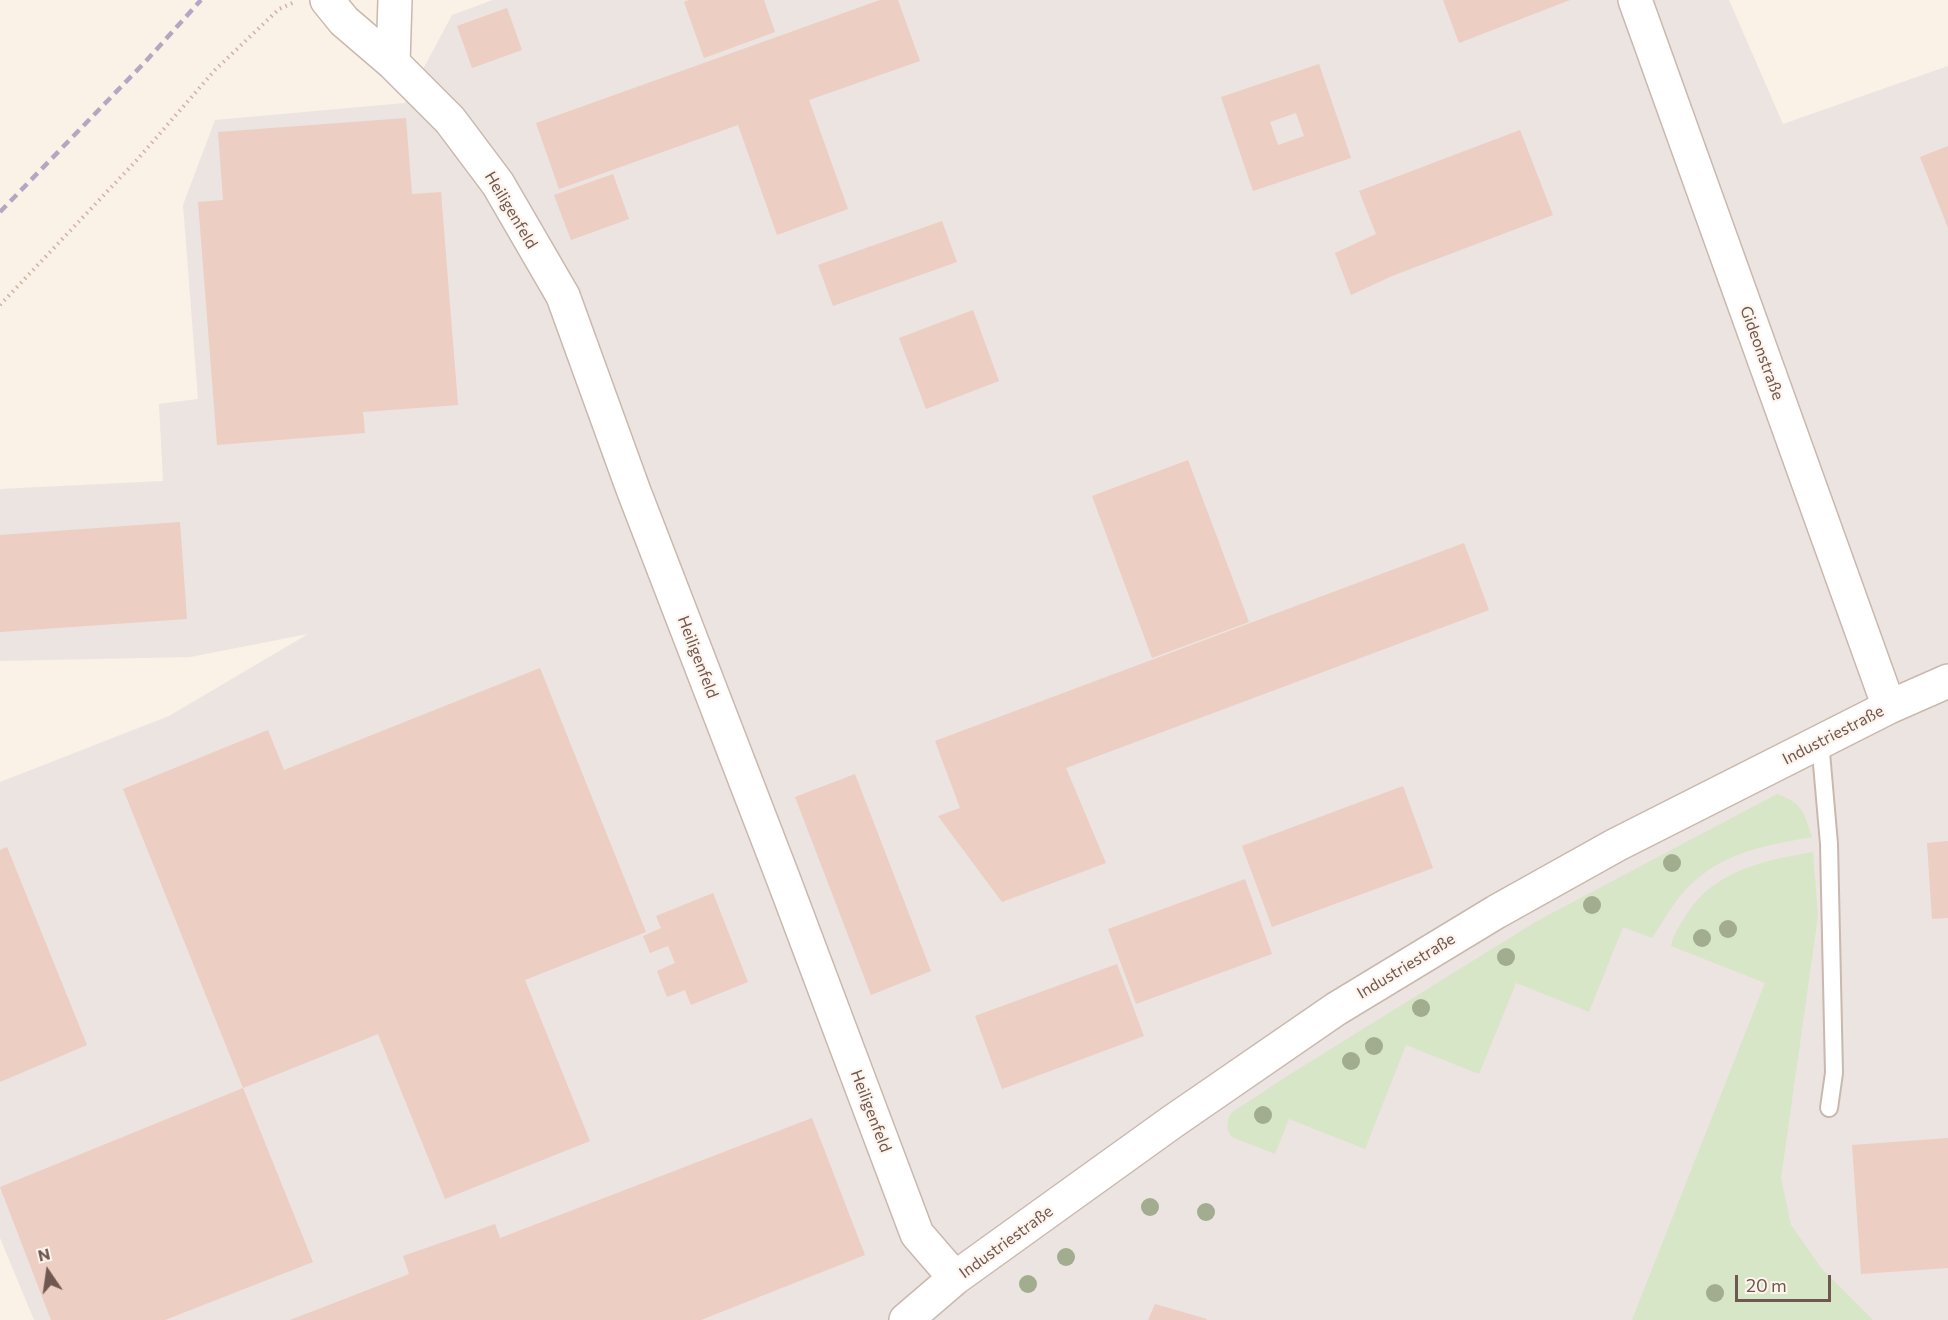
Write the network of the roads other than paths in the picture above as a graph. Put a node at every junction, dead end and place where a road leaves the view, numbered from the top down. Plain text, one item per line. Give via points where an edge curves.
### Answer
1 (327, 0) edge
2 (395, 0) edge
3 (1635, 0) edge
4 (393, 63) junction
5 (1948, 681) edge
6 (1889, 707) junction
7 (1820, 741) junction
8 (1829, 1108) dead end
9 (955, 1278) junction
10 (906, 1320) edge

1 - 4 street, Heiligenfeld via 344,21
2 - 4 street
3 - 6 street, Gideonstraße
4 - 9 street, Heiligenfeld via 450,120 498,184 563,297 917,1234
5 - 6 street, Industriestraße
6 - 7 street, Industriestraße
7 - 8 lane via 1828,833 1833,1027 1834,1072
7 - 9 street, Industriestraße via 1516,900 1336,1009
9 - 10 street, Industriestraße

